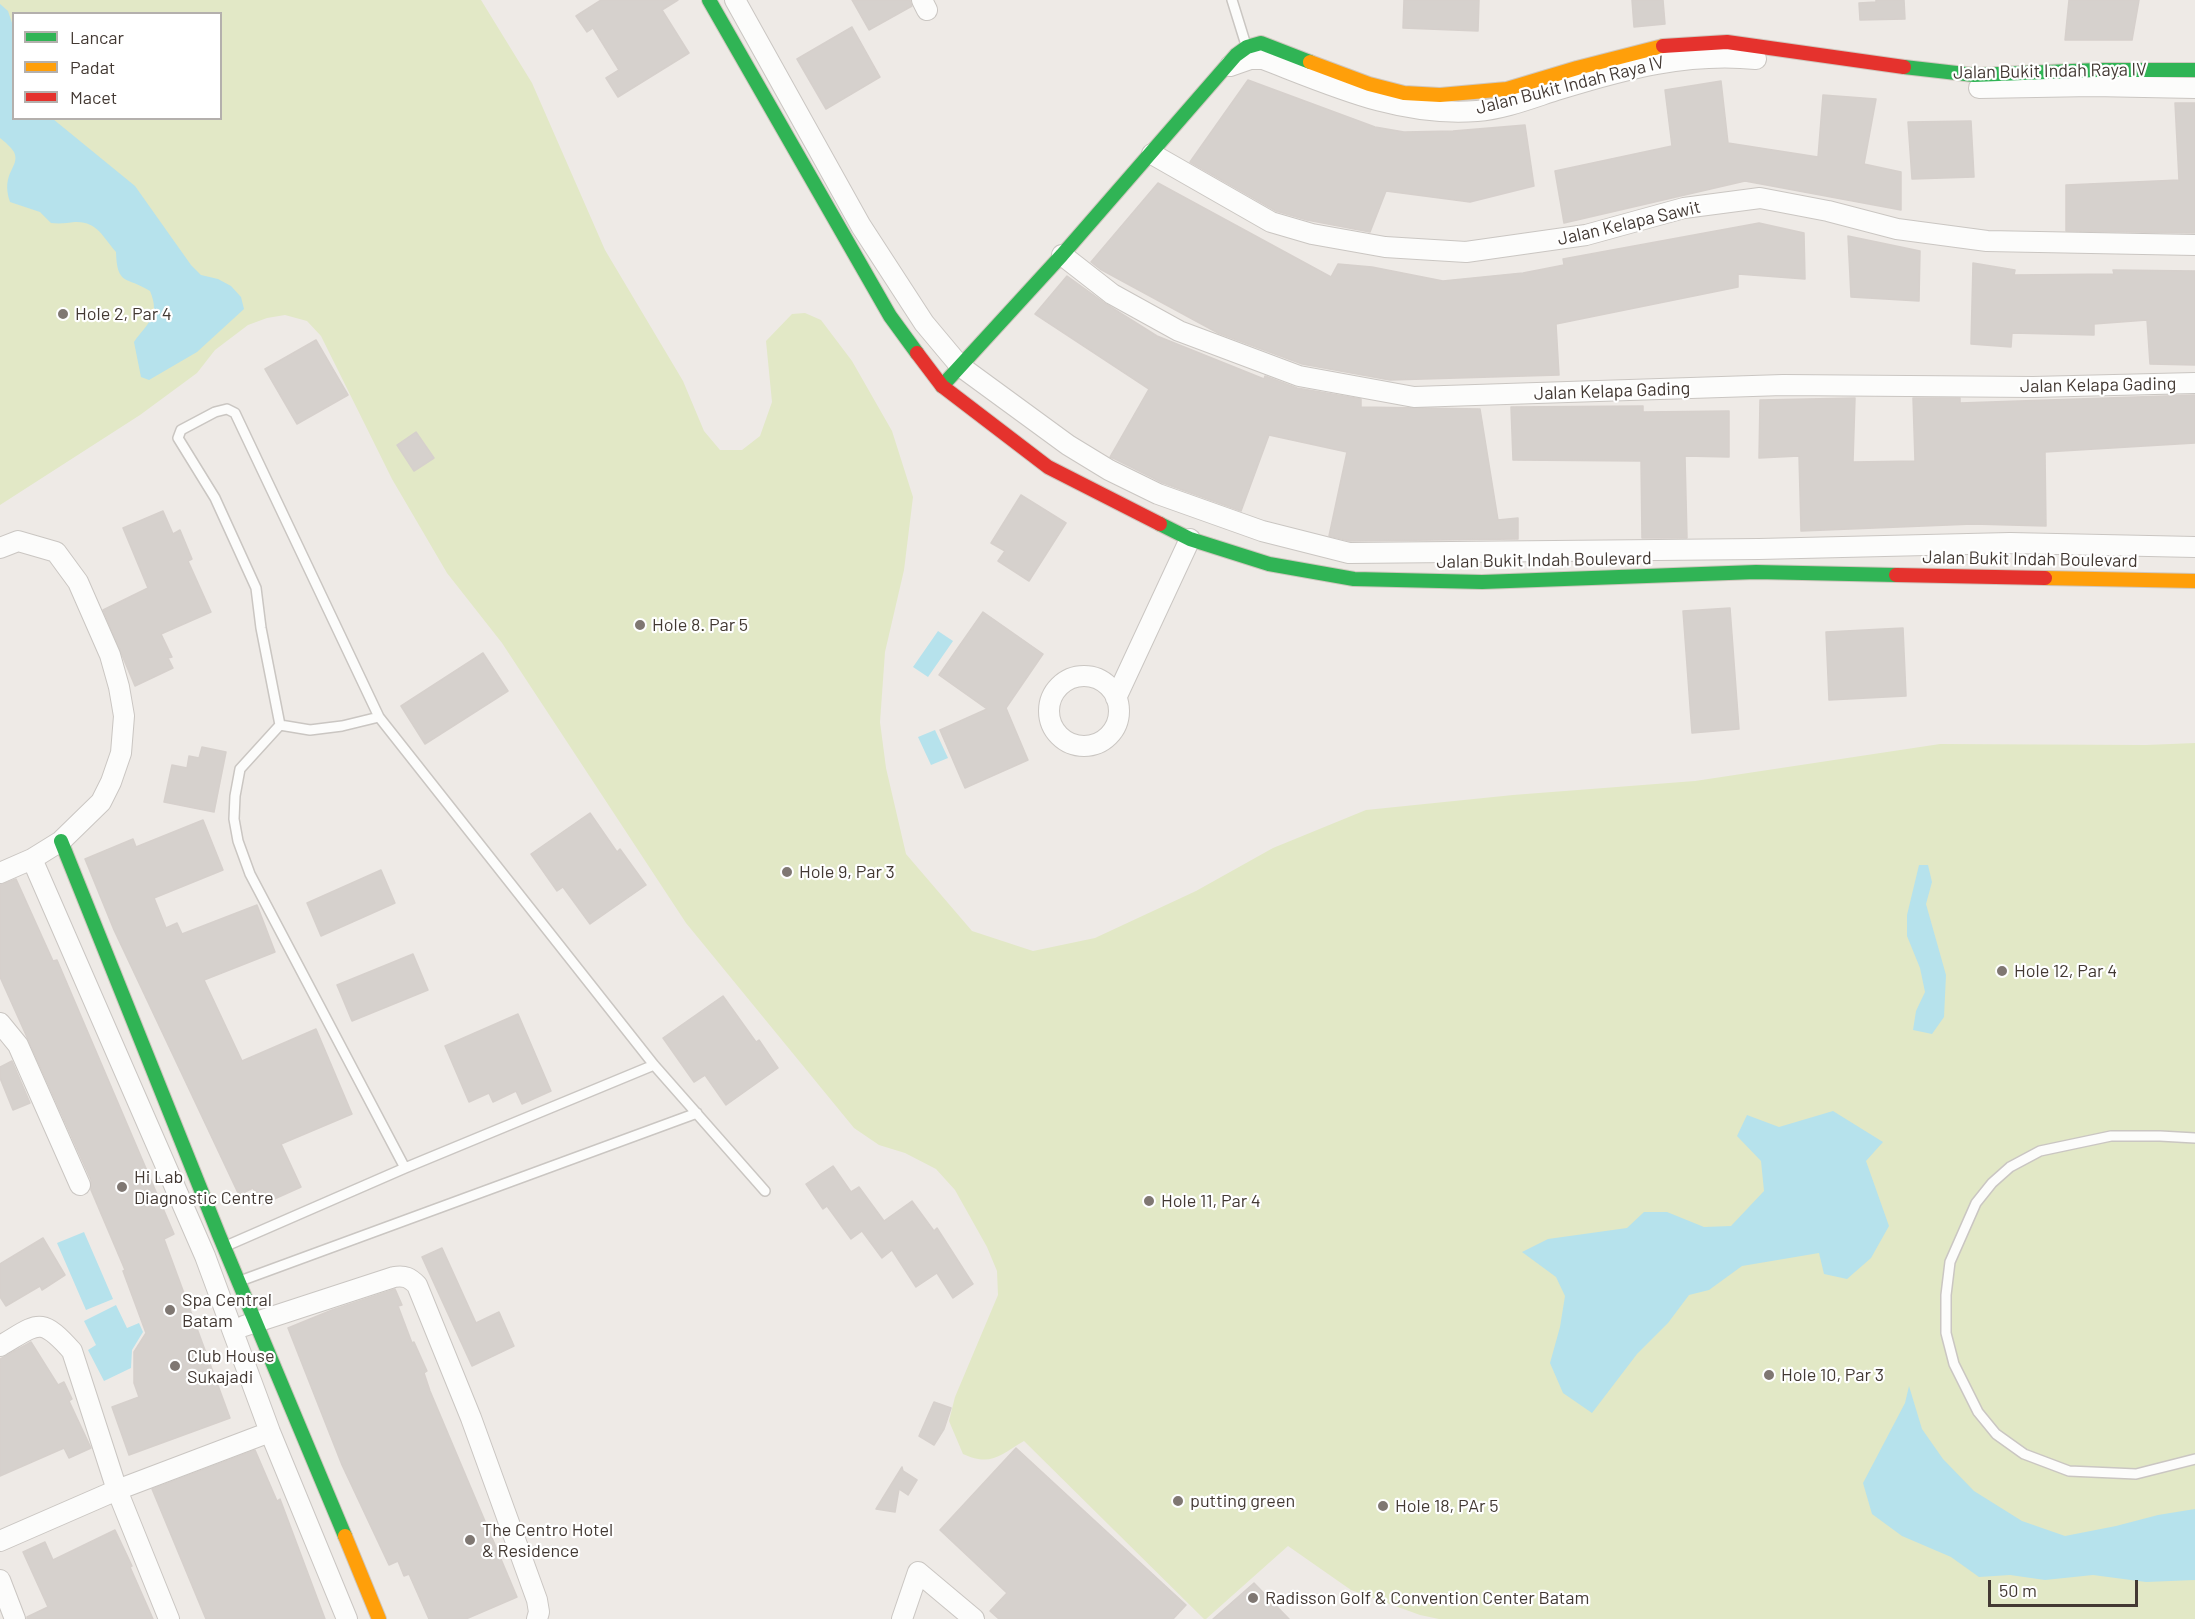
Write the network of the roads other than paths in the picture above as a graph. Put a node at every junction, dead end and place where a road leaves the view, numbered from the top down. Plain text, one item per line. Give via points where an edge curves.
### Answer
1 (709, 0) edge
2 (735, 0) edge
3 (1232, 0) edge
4 (1248, 53) junction
5 (1228, 67) joint
6 (2195, 70) edge
7 (2195, 88) edge
8 (1152, 154) junction
9 (2195, 245) edge
10 (1062, 255) junction
11 (960, 366) junction
12 (2195, 383) edge
13 (942, 386) junction
14 (1190, 539) junction
15 (2195, 547) edge
16 (0, 548) edge
17 (1759, 549) junction
18 (1756, 572) junction
19 (2195, 580) edge
20 (1116, 698) dead end
21 (379, 717) junction
22 (280, 725) junction
23 (61, 841) junction
24 (32, 860) junction
25 (0, 873) edge
26 (0, 1023) edge
27 (654, 1065) junction
28 (697, 1113) junction
29 (2195, 1138) edge
30 (405, 1168) junction
31 (80, 1185) dead end
32 (765, 1191) dead end
33 (225, 1246) junction
34 (205, 1256) junction
35 (229, 1286) junction
36 (257, 1322) junction
37 (231, 1330) junction
38 (0, 1346) edge
39 (270, 1432) junction
40 (2195, 1459) edge
41 (117, 1490) junction
42 (0, 1541) edge
43 (0, 1580) edge
44 (15, 1619) edge
45 (169, 1619) edge
46 (347, 1619) edge
47 (379, 1619) edge
48 (537, 1619) edge
49 (902, 1619) edge
50 (974, 1619) edge

1 - 13 street, Jalan Bukit Indah Boulevard via 890,316
2 - 11 street via 861,226 924,323
3 - 4 lane
4 - 5 street, Jalan Bukit Indah Raya IV
4 - 6 street, Jalan Bukit Indah Raya IV via 1261,43 1369,84 1404,93 1440,95 1507,89 1668,45 1727,42 1974,75
4 - 7 street, Jalan Bukit Indah Raya IV via 1365,98 1402,108 1441,111 1478,111 1670,60 1729,56 1971,88
5 - 8 street
8 - 9 street, Jalan Kelapa Sawit via 1271,222 1385,247 1466,252 1586,235 1684,207 1760,198 1828,210 1897,229 1987,241
8 - 10 street
10 - 11 street
10 - 12 street, Jalan Kelapa Gading via 1112,294 1179,331 1299,376 1414,397 1784,385 2033,387
11 - 13 street
11 - 17 street via 1068,444 1158,494 1262,531 1349,553
13 - 14 street, Jalan Bukit Indah Boulevard via 1048,466
14 - 18 street, Jalan Bukit Indah Boulevard via 1269,564 1353,579 1482,582
14 - 20 street
15 - 17 street via 2010,543
16 - 23 street via 18,541 56,552 78,582 110,654 119,687 124,716 121,753 114,773 101,802
17 - 18 street
18 - 19 street, Jalan Bukit Indah Boulevard
21 - 22 lane via 310,730
21 - 22 lane via 235,413 228,409 181,430 178,438 215,498 256,588
21 - 27 lane
22 - 30 lane via 240,769 234,819 238,841 250,874
23 - 24 street
23 - 33 street
24 - 25 street
24 - 34 street
26 - 31 street via 18,1045
27 - 28 lane
27 - 30 lane
28 - 32 lane
28 - 35 lane
29 - 40 lane via 2111,1136 2040,1151 2010,1167 1976,1203 1950,1262 1946,1333 1954,1364 1978,1412 1996,1434 2025,1454 2069,1471 2136,1474
30 - 33 lane
33 - 34 lane
33 - 35 street
34 - 35 street
35 - 36 street
35 - 37 street
36 - 37 street
36 - 47 street
36 - 48 street via 394,1277 410,1278 417,1285 530,1578 539,1607
37 - 39 street
38 - 41 street via 36,1325 56,1334 72,1351
39 - 41 street
39 - 46 street
41 - 42 street
41 - 45 street
43 - 44 street
49 - 50 street via 918,1572

